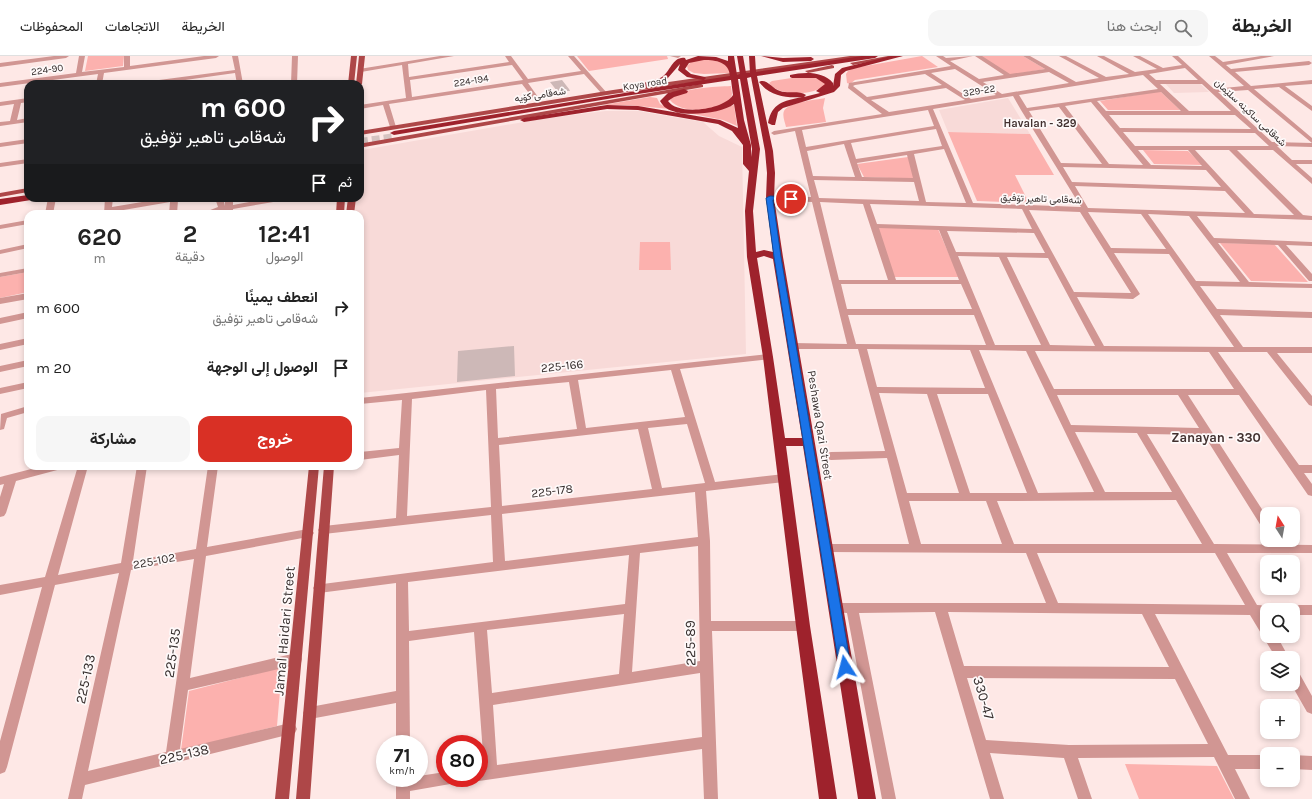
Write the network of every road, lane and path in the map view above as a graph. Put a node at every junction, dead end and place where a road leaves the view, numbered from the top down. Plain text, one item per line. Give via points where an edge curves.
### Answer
1 (66, 56) edge
2 (82, 56) edge
3 (127, 56) edge
4 (216, 56) edge
5 (235, 56) edge
6 (295, 56) edge
7 (354, 56) edge
8 (362, 56) edge
9 (451, 56) edge
10 (508, 56) edge
11 (571, 56) edge
12 (673, 56) edge
13 (678, 56) edge
14 (689, 56) edge
15 (731, 56) edge
16 (740, 56) edge
17 (752, 56) edge
18 (760, 56) edge
19 (764, 56) edge
20 (834, 56) edge
21 (862, 56) edge
22 (875, 56) edge
23 (900, 56) edge
24 (970, 56) edge
25 (978, 56) edge
26 (1026, 56) edge
27 (1062, 56) edge
28 (1100, 56) edge
29 (1151, 56) edge
30 (1175, 56) edge
31 (1212, 56) edge
32 (1271, 56) edge
33 (1138, 57) edge
34 (41, 58) edge
35 (796, 58) edge
36 (942, 58) edge
37 (1299, 58) dead end
38 (404, 63) junction
39 (513, 63) junction
40 (0, 64) edge
41 (1222, 64) junction
42 (1310, 64) edge
43 (1186, 66) junction
44 (956, 67) junction
45 (127, 68) junction
46 (361, 70) junction
47 (733, 70) junction
48 (1050, 70) junction
49 (1163, 70) junction
50 (101, 71) junction
51 (238, 71) junction
52 (808, 71) joint
53 (1230, 71) junction
54 (585, 72) junction
55 (926, 72) junction
56 (1145, 73) junction
57 (79, 74) junction
58 (1134, 74) junction
59 (1009, 76) junction
60 (406, 79) junction
61 (725, 79) junction
62 (1105, 79) junction
63 (56, 80) edge
64 (99, 80) edge
65 (187, 80) edge
66 (239, 80) edge
67 (294, 80) edge
68 (351, 80) edge
69 (360, 80) edge
70 (978, 81) junction
71 (526, 82) junction
72 (1154, 82) junction
73 (1204, 82) junction
74 (1312, 82) edge
75 (24, 83) edge
76 (716, 84) junction
77 (1075, 84) junction
78 (0, 85) edge
79 (1280, 85) junction
80 (701, 86) junction
81 (751, 86) junction
82 (948, 86) junction
83 (1250, 87) junction
84 (1162, 90) junction
85 (1213, 91) junction
86 (613, 92) junction
87 (604, 93) junction
88 (1015, 94) junction
89 (766, 96) dead end
90 (1001, 96) junction
91 (866, 99) junction
92 (409, 100) junction
93 (1093, 100) junction
94 (24, 101) edge
95 (970, 101) junction
96 (1312, 101) edge
97 (18, 102) junction
98 (1302, 102) junction
99 (385, 103) junction
100 (0, 104) edge
101 (540, 104) junction
102 (1060, 105) junction
103 (364, 106) edge
104 (930, 108) junction
105 (769, 109) dead end
106 (1312, 109) edge
107 (1024, 110) junction
108 (1104, 113) junction
109 (1187, 113) junction
110 (1237, 113) junction
111 (888, 115) junction
112 (24, 121) edge
113 (13, 122) junction
114 (494, 123) junction
115 (772, 123) junction
116 (0, 124) edge
117 (938, 127) junction
118 (364, 129) edge
119 (798, 129) junction
120 (1119, 130) junction
121 (1256, 130) junction
122 (396, 132) junction
123 (774, 133) junction
124 (364, 134) edge
125 (364, 136) edge
126 (1312, 141) edge
127 (24, 142) edge
128 (378, 142) junction
129 (847, 142) junction
130 (364, 144) edge
131 (747, 144) junction
132 (1312, 145) edge
133 (0, 146) edge
134 (364, 146) edge
135 (1273, 146) junction
136 (946, 147) junction
137 (364, 148) edge
138 (1133, 148) junction
139 (1190, 148) junction
140 (1231, 148) junction
141 (804, 149) junction
142 (910, 153) junction
143 (854, 161) junction
144 (24, 162) edge
145 (1290, 162) junction
146 (1312, 162) edge
147 (0, 165) edge
148 (1058, 165) junction
149 (1107, 166) junction
150 (1149, 167) junction
151 (1209, 168) junction
152 (754, 172) junction
153 (771, 173) junction
154 (811, 178) junction
155 (859, 178) junction
156 (917, 180) junction
157 (1312, 182) edge
158 (1070, 184) junction
159 (1228, 190) junction
160 (24, 192) edge
161 (0, 196) edge
162 (770, 198) junction
163 (24, 199) edge
164 (816, 200) junction
165 (0, 202) edge
166 (157, 202) edge
167 (220, 202) edge
168 (268, 202) edge
169 (866, 202) junction
170 (923, 204) junction
171 (970, 205) junction
172 (1024, 207) junction
173 (220, 209) junction
174 (118, 210) edge
175 (217, 210) edge
176 (224, 210) edge
177 (233, 210) edge
178 (1084, 210) junction
179 (1142, 212) junction
180 (1192, 214) junction
181 (1252, 216) junction
182 (1300, 217) junction
183 (1312, 218) edge
184 (24, 223) edge
185 (874, 226) junction
186 (0, 227) edge
187 (942, 228) junction
188 (1037, 231) junction
189 (1212, 240) junction
190 (1280, 243) junction
191 (1312, 244) edge
192 (24, 247) edge
193 (1108, 250) junction
194 (0, 252) edge
195 (1171, 252) junction
196 (953, 254) junction
197 (1002, 255) junction
198 (1051, 256) junction
199 (752, 257) junction
200 (778, 257) junction
201 (24, 271) edge
202 (0, 275) edge
203 (1312, 279) edge
204 (836, 282) junction
205 (893, 282) junction
206 (964, 282) junction
207 (1194, 284) junction
208 (1246, 285) junction
209 (1312, 286) edge
210 (1072, 294) junction
211 (24, 297) edge
212 (0, 301) edge
213 (843, 312) junction
214 (977, 312) junction
215 (1214, 312) junction
216 (1312, 315) edge
217 (24, 316) edge
218 (0, 321) edge
219 (24, 343) edge
220 (793, 346) junction
221 (0, 347) edge
222 (857, 347) junction
223 (974, 348) junction
224 (992, 348) junction
225 (1029, 348) junction
226 (1047, 348) junction
227 (1102, 349) junction
228 (1212, 350) junction
229 (1241, 350) junction
230 (1270, 350) junction
231 (1312, 350) edge
232 (768, 357) junction
233 (24, 364) edge
234 (675, 367) junction
235 (0, 369) edge
236 (573, 378) junction
237 (24, 386) edge
238 (491, 387) junction
239 (873, 390) junction
240 (931, 390) junction
241 (0, 391) edge
242 (991, 391) junction
243 (1051, 392) junction
244 (1180, 392) junction
245 (1242, 392) junction
246 (1308, 393) edge
247 (406, 396) junction
248 (364, 401) edge
249 (1312, 403) edge
250 (24, 410) edge
251 (691, 420) junction
252 (1, 423) edge
253 (642, 426) junction
254 (1069, 428) junction
255 (1140, 430) junction
256 (582, 432) junction
257 (1206, 432) junction
258 (493, 442) junction
259 (779, 442) junction
260 (808, 442) junction
261 (404, 451) junction
262 (890, 454) junction
263 (364, 456) edge
264 (831, 456) dead end
265 (1296, 469) junction
266 (1312, 469) edge
267 (38, 470) edge
268 (82, 470) edge
269 (141, 470) edge
270 (212, 470) edge
271 (314, 470) edge
272 (329, 470) edge
273 (12, 478) junction
274 (784, 478) junction
275 (0, 481) edge
276 (706, 486) junction
277 (658, 492) junction
278 (1312, 492) edge
279 (966, 496) junction
280 (990, 496) junction
281 (1034, 496) junction
282 (1102, 496) junction
283 (1179, 496) junction
284 (902, 497) junction
285 (497, 510) junction
286 (0, 513) edge
287 (1260, 515) edge
288 (401, 521) junction
289 (324, 530) junction
290 (308, 533) junction
291 (704, 541) junction
292 (1260, 546) edge
293 (1296, 547) edge
294 (825, 548) junction
295 (916, 548) junction
296 (635, 549) junction
297 (1010, 549) junction
298 (1030, 549) junction
299 (1215, 549) junction
300 (1312, 549) edge
301 (202, 552) junction
302 (500, 566) junction
303 (126, 567) junction
304 (402, 578) junction
305 (50, 580) junction
306 (320, 588) junction
307 (0, 590) edge
308 (940, 607) junction
309 (630, 608) junction
310 (835, 608) junction
311 (852, 608) junction
312 (1054, 608) junction
313 (1146, 608) junction
314 (1254, 610) junction
315 (1260, 610) edge
316 (1300, 610) edge
317 (1312, 610) edge
318 (1260, 620) edge
319 (480, 626) junction
320 (705, 626) junction
321 (803, 626) junction
322 (402, 638) junction
323 (296, 659) junction
324 (706, 666) junction
325 (313, 671) junction
326 (959, 672) junction
327 (295, 673) junction
328 (1179, 673) junction
329 (625, 678) junction
330 (182, 686) junction
331 (1300, 687) edge
332 (402, 696) junction
333 (485, 700) junction
334 (1312, 708) edge
335 (310, 713) junction
336 (290, 729) junction
337 (403, 735) edge
338 (485, 735) edge
339 (709, 742) junction
340 (981, 746) junction
341 (1069, 752) junction
342 (1221, 756) junction
343 (172, 757) junction
344 (1260, 761) edge
345 (1300, 762) edge
346 (1312, 763) edge
347 (0, 767) edge
348 (488, 773) edge
349 (79, 780) junction
350 (75, 799) edge
351 (282, 799) edge
352 (303, 799) edge
353 (711, 799) edge
354 (828, 799) edge
355 (867, 799) edge
356 (889, 799) edge
357 (997, 799) edge
358 (1085, 799) edge
359 (1243, 799) edge

1 - 34 street
2 - 57 street
3 - 45 street
4 - 45 street, 224-90
5 - 51 street
6 - 67 street
7 - 68 main road
8 - 46 main road
9 - 38 street
10 - 39 street
11 - 54 street
12 - 13 street
14 - 86 highway via 678,62 668,76 661,80
15 - 47 highway
16 - 81 highway, Peshawa Qazi Street
17 - 81 highway, Peshawa Qazi Street
18 - 81 highway via 761,67
19 - 35 highway via 776,60
20 - 35 highway
21 - 61 main road, شەقامی کۆیە
22 - 61 highway, Koya road
23 - 52 main road, Koya road
23 - 115 highway via 844,69 838,74 837,85 833,89 781,106 774,112
24 - 36 street
25 - 59 street
26 - 48 street
27 - 62 street
28 - 58 street
29 - 33 street
30 - 43 street, شەقامی ساکینە سلێمان
31 - 41 street
32 - 41 street
33 - 49 street
34 - 40 street
36 - 44 street
37 - 42 street
38 - 46 street
38 - 60 street
39 - 60 street
39 - 71 street
41 - 53 street
42 - 53 street
43 - 49 street, 329-22
43 - 73 street, شەقامی ساکینە سلێمان
44 - 55 street
44 - 70 street
45 - 50 street, 224-90
46 - 69 main road
47 - 61 highway via 720,59 706,56 687,60 680,69 684,74 694,77
47 - 81 highway
48 - 59 street
48 - 77 street
49 - 56 street, 329-22
50 - 57 street, 224-90
50 - 64 street
51 - 65 street
51 - 66 street
52 - 81 highway, Koya road
53 - 83 street
54 - 71 street, 224-194
54 - 87 street
55 - 82 street
55 - 91 street via 851,84 850,87
56 - 58 street, 329-22
56 - 72 street
57 - 63 street, 224-90
58 - 62 street, 329-22
59 - 70 street
60 - 92 street
61 - 76 highway, Koya road
61 - 81 highway, Koya road
61 - 86 main road, شەقامی کۆیە
61 - 122 highway, Koya road
62 - 77 street, 329-22
70 - 90 street
71 - 92 street, 224-194
71 - 101 street
72 - 73 street
72 - 84 street
73 - 85 street, شەقامی ساکینە سلێمان
74 - 79 street
75 - 78 street, 224-90
76 - 80 highway, Koya road
76 - 81 highway via 674,94 664,103 669,108 680,111 704,111 729,104
77 - 88 street, 329-22
79 - 83 street
79 - 98 street
80 - 114 main road, شەقامی کۆیە
80 - 122 highway, Koya road
81 - 81 highway via 812,76 825,79 830,84 818,92 793,95
81 - 89 highway
81 - 131 highway via 740,120
81 - 152 highway, Peshawa Qazi Street via 756,149
81 - 153 highway, Peshawa Qazi Street via 769,151
82 - 91 street
82 - 95 street
83 - 85 street
83 - 126 street
84 - 93 street
84 - 109 street
85 - 110 street, شەقامی ساکینە سلێمان
86 - 87 main road, شەقامی کۆیە
87 - 101 main road, شەقامی کۆیە
88 - 90 street, 329-22
88 - 107 street
90 - 95 street, 329-22
91 - 111 street
92 - 99 street, 224-194
93 - 102 street
93 - 108 street
94 - 97 street
95 - 104 street, 329-22
96 - 98 street
97 - 100 street
97 - 113 street
98 - 106 street
99 - 103 street, 224-194
99 - 122 street
101 - 122 main road, شەقامی کۆیە
102 - 107 street
102 - 149 street
104 - 111 street, 329-22
104 - 117 street
105 - 115 highway
107 - 148 street
108 - 109 street
108 - 120 street
109 - 110 street
110 - 121 street, شەقامی ساکینە سلێمان
111 - 119 street, 329-22
112 - 113 street
113 - 116 street
114 - 122 main road, شەقامی کۆیە
114 - 131 highway via 607,107 632,107 720,122 735,129
115 - 123 highway
117 - 129 street
117 - 136 street
118 - 122 main road
119 - 123 street, 329-22
119 - 141 street
120 - 121 street
120 - 138 street
121 - 135 street, شەقامی ساکینە سلێمان
122 - 124 main road, شەقامی کۆیە
122 - 128 main road, شەقامی کۆیە
123 - 153 highway via 778,161
125 - 130 main road, شەقامی کۆیە via 369,138
127 - 133 street
128 - 134 main road, شەقامی کۆیە
128 - 137 main road
129 - 141 street
129 - 143 street
131 - 152 highway via 747,164
132 - 135 street
135 - 140 street
135 - 145 street, شەقامی ساکینە سلێمان
136 - 142 street
136 - 171 street
138 - 139 street
138 - 150 street
139 - 140 street
139 - 151 street
140 - 182 street
141 - 154 street
142 - 143 street
142 - 156 street
143 - 155 street
144 - 147 street
145 - 146 street
145 - 157 street, شەقامی ساکینە سلێمان
148 - 149 street
148 - 158 street
149 - 150 street
150 - 151 street
151 - 159 street
152 - 199 highway, Peshawa Qazi Street via 749,211
153 - 162 highway, Peshawa Qazi Street
154 - 155 street
154 - 164 street
155 - 156 street
156 - 170 street
158 - 159 street
158 - 178 street
159 - 181 street
160 - 161 highway
162 - 164 street, شەقامی تاهیر تۆفیق
162 - 200 highway, Peshawa Qazi Street
163 - 165 highway
164 - 169 street, شەقامی تاهیر تۆفیق
164 - 204 street
166 - 174 street
167 - 173 street
168 - 177 street
169 - 170 street, شەقامی تاهیر تۆفیق
169 - 185 street
170 - 171 street, شەقامی تاهیر تۆفیق
171 - 172 street, شەقامی تاهیر تۆفیق
172 - 178 street, شەقامی تاهیر تۆفیق
172 - 188 street
173 - 175 street
173 - 176 street
178 - 179 street, شەقامی تاهیر تۆفیق
178 - 193 street
179 - 180 street, شەقامی تاهیر تۆفیق
179 - 195 street
180 - 181 street, شەقامی تاهیر تۆفیق
180 - 189 street
181 - 182 street, شەقامی تاهیر تۆفیق
182 - 183 street, شەقامی تاهیر تۆفیق
184 - 186 street
185 - 187 street
185 - 205 street
187 - 188 street
187 - 196 street
188 - 198 street
189 - 190 street
189 - 208 street
190 - 191 street
190 - 203 street
192 - 194 street
193 - 195 street
193 - 210 street via 1136,294
195 - 207 street
196 - 197 street
196 - 206 street
197 - 198 street
197 - 226 street
198 - 210 street
199 - 200 highway via 764,253
199 - 232 highway, Peshawa Qazi Street
200 - 220 highway, Peshawa Qazi Street
201 - 202 street
204 - 205 street
204 - 213 street
205 - 206 street
206 - 214 street
207 - 208 street
207 - 215 street
208 - 209 street
210 - 227 street
211 - 212 street
213 - 214 street
213 - 222 street
214 - 224 street
215 - 216 street
215 - 229 street
217 - 218 street
219 - 221 street
220 - 222 street
220 - 260 highway, Peshawa Qazi Street
222 - 223 street
222 - 239 street
223 - 224 street
223 - 242 street
224 - 225 street
225 - 226 street
225 - 243 street
226 - 227 street
227 - 228 street
228 - 229 street
228 - 245 street
229 - 230 street
230 - 231 street
230 - 246 street
232 - 234 street, 225-166
232 - 259 highway, Peshawa Qazi Street
233 - 235 street
234 - 236 street, 225-166
234 - 251 street, 225-89
236 - 238 street, 225-166
236 - 256 street
237 - 241 street
238 - 247 street, 225-166
238 - 258 street
239 - 240 street
239 - 262 street
240 - 242 street
240 - 279 street
242 - 281 street
243 - 244 street
243 - 254 street
244 - 245 street
244 - 257 street
245 - 265 street
246 - 249 street
247 - 248 street, 225-166
247 - 261 street
250 - 252 street via 11,413
251 - 253 street
251 - 276 street, 225-89
253 - 256 street
253 - 277 street
254 - 255 street
254 - 282 street
255 - 257 street
255 - 283 street
256 - 258 street
257 - 287 street
258 - 285 street
259 - 260 highway
259 - 274 highway, Peshawa Qazi Street
260 - 294 highway, Peshawa Qazi Street
261 - 263 street
261 - 288 street
262 - 264 street
262 - 284 street
265 - 266 street
265 - 278 street
267 - 273 street
268 - 305 street
269 - 303 street, 225-133
270 - 301 street, 225-135
271 - 290 main road, Jamal Haidari Street
272 - 289 main road
273 - 275 street
273 - 286 street
274 - 276 street, 225-178
274 - 321 highway, Peshawa Qazi Street
276 - 277 street, 225-178
276 - 291 street, 225-89
277 - 285 street, 225-178
279 - 280 street
279 - 284 street
280 - 281 street
280 - 297 street
281 - 282 street
282 - 283 street
283 - 299 street
284 - 295 street
285 - 288 street, 225-178
285 - 302 street
288 - 289 street, 225-178
289 - 306 main road
290 - 301 street, 225-102
290 - 323 main road, Jamal Haidari Street
291 - 296 street
291 - 320 street, 225-89
292 - 299 street
293 - 300 street
294 - 295 street
294 - 310 highway, Peshawa Qazi Street
295 - 297 street
296 - 302 street
296 - 309 street
297 - 298 street
298 - 299 street
298 - 312 street
299 - 314 street
301 - 303 street, 225-102
301 - 330 street, 225-135
302 - 304 street
303 - 305 street, 225-102
303 - 349 street, 225-133
304 - 306 street
304 - 322 street
305 - 307 street, 225-102
305 - 347 street
306 - 325 main road
308 - 311 street
308 - 312 street
308 - 326 street, 330-47
309 - 319 street
309 - 329 street
310 - 311 street
310 - 355 highway, Peshawa Qazi Street
311 - 356 street
312 - 313 street
313 - 314 street
313 - 328 street
314 - 315 street
314 - 318 street
316 - 317 street
319 - 322 street
319 - 333 street
320 - 321 street
320 - 324 street, 225-89
321 - 354 highway, Peshawa Qazi Street
322 - 332 street
323 - 327 main road, Jamal Haidari Street
323 - 330 street
324 - 329 street
324 - 339 street, 225-89
325 - 327 main road
325 - 335 main road
326 - 328 street
326 - 340 street, 330-47
327 - 336 main road, Jamal Haidari Street
328 - 342 street
329 - 333 street
330 - 343 street, 225-135
331 - 334 street
332 - 335 street
332 - 337 street
333 - 338 street
335 - 352 main road
336 - 343 street, 225-138
336 - 351 main road, Jamal Haidari Street
339 - 348 street
339 - 353 street, 225-89
340 - 341 street
340 - 357 street, 330-47
341 - 342 street
341 - 358 street
342 - 344 street
342 - 359 street
343 - 349 street, 225-138
345 - 346 street
349 - 350 street, 225-133

